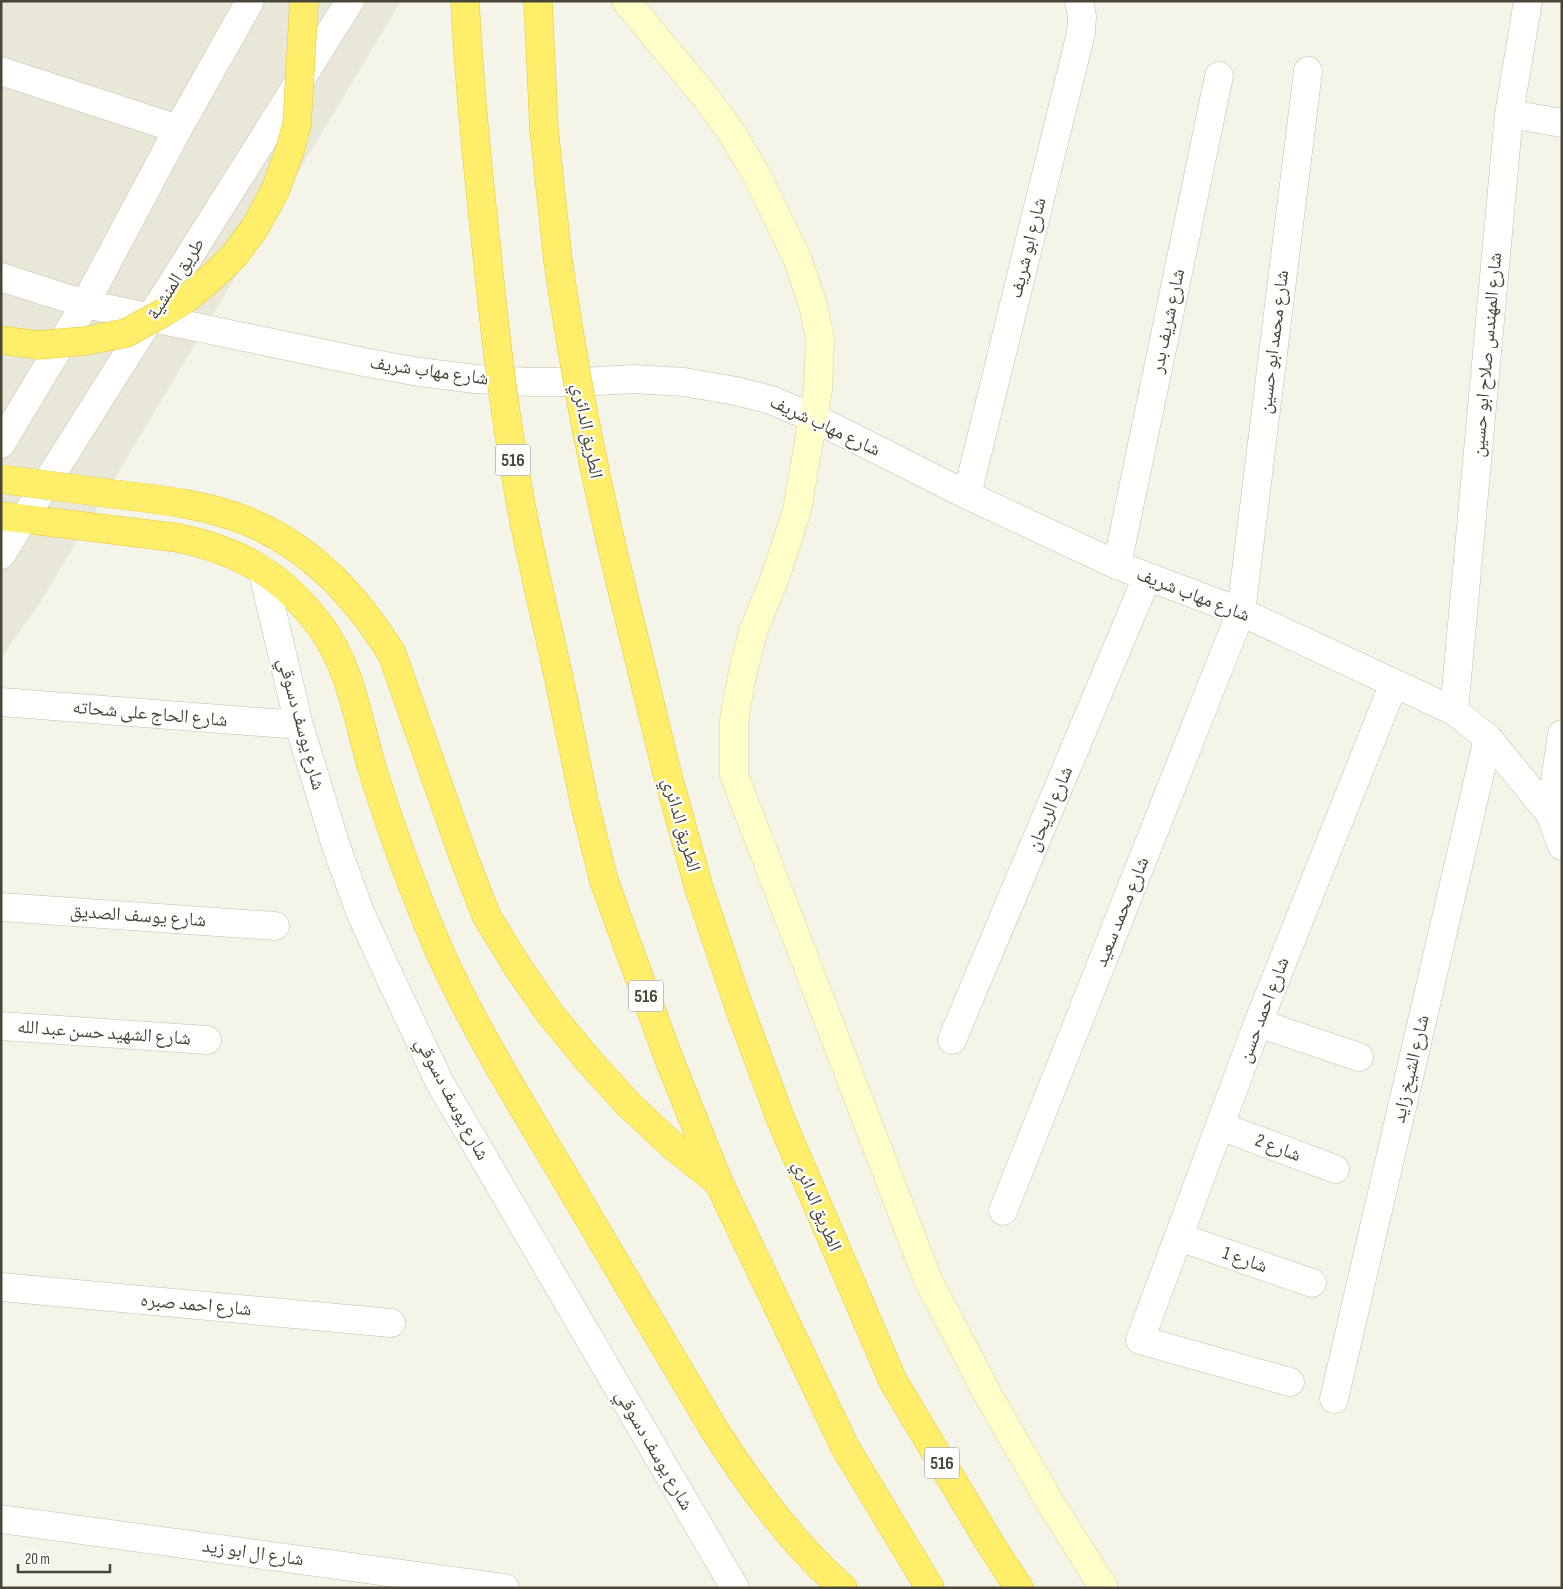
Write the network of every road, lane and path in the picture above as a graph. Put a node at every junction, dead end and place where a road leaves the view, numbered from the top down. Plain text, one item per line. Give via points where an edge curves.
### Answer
1 (250, 1) edge
2 (304, 1) edge
3 (350, 1) edge
4 (465, 1) edge
5 (538, 1) edge
6 (626, 1) edge
7 (1079, 1) edge
8 (1528, 1) edge
9 (1, 71) edge
10 (1308, 71) dead end
11 (1219, 76) dead end
12 (1509, 114) junction
13 (1562, 123) edge
14 (178, 129) junction
15 (1, 277) edge
16 (85, 304) junction
17 (152, 318) junction
18 (1, 340) edge
19 (814, 418) junction
20 (1, 444) edge
21 (1, 479) edge
22 (966, 495) junction
23 (13, 517) edge
24 (1, 555) edge
25 (1117, 565) junction
26 (262, 569) junction
27 (1147, 577) junction
28 (1241, 612) junction
29 (1394, 683) junction
30 (1, 702) edge
31 (1454, 711) junction
32 (299, 725) junction
33 (1562, 734) edge
34 (1488, 738) junction
35 (1556, 814) edge
36 (1562, 846) edge
37 (1, 907) edge
38 (275, 926) dead end
39 (1258, 1023) junction
40 (1, 1026) edge
41 (207, 1040) dead end
42 (952, 1040) dead end
43 (1359, 1057) dead end
44 (1220, 1126) junction
45 (1335, 1170) dead end
46 (719, 1183) junction
47 (1002, 1211) dead end
48 (1179, 1237) junction
49 (1312, 1283) dead end
50 (1, 1288) edge
51 (391, 1323) dead end
52 (1290, 1382) dead end
53 (1334, 1399) dead end
54 (1, 1518) edge
55 (505, 1588) edge
56 (735, 1588) edge
57 (844, 1588) edge
58 (930, 1588) edge
59 (1019, 1588) edge
60 (1104, 1588) edge

1 - 14 street
2 - 18 highway, bridge via 296,124 290,150 275,190 254,229 234,256 186,298 126,333 85,341 38,344
3 - 17 street, طريق المنشية
4 - 46 highway, 516, bridge via 475,152 497,352 513,460 584,802 604,881 668,1059
5 - 59 highway, الطريق الدائري / 516, bridge via 544,129 558,261 573,359 613,553 699,888 781,1120 893,1381
6 - 19 main road via 729,129 755,172 797,258 820,338
7 - 22 street, شارع ابو شريف via 1081,33
8 - 12 street, شارع المهندس صلاح ابو حسين
9 - 14 street
10 - 28 street, شارع محمد ابو حسين
11 - 25 street, شارع شريف بدر
12 - 13 street
12 - 31 street, شارع المهندس صلاح ابو حسين
14 - 16 street
15 - 16 street, شارع مهاب شريف
16 - 17 street, شارع مهاب شريف
16 - 20 street
17 - 19 street, شارع مهاب شريف via 364,362 475,379 582,382 633,378 684,382 771,400
17 - 23 street, طريق المنشية
19 - 22 street, شارع مهاب شريف
19 - 60 main road via 797,510 742,676 734,720 734,775 928,1280 997,1410
21 - 46 highway, bridge via 182,502 215,510 278,536 332,576 375,626 392,654 486,915 517,966 551,1015 629,1105
22 - 25 street, شارع مهاب شريف
23 - 24 street, طريق المنشية
23 - 26 highway via 179,538 215,547
25 - 27 street, شارع مهاب شريف
26 - 32 street, شارع يوسف دسوقي
26 - 57 highway via 306,607 337,654 412,883 471,1016 506,1080 742,1472 803,1548
27 - 28 street, شارع مهاب شريف
27 - 42 street, شارع الريحان
28 - 29 street, شارع مهاب شريف
28 - 47 street, شارع محمد سعيد
29 - 31 street, شارع مهاب شريف
29 - 39 street, شارع احمد حسن
30 - 32 street, شارع الحاج على شحاته
31 - 34 street, شارع مهاب شريف
32 - 56 street, شارع يوسف دسوقي via 360,912 440,1083
33 - 35 street
34 - 35 street, شارع مهاب شريف
34 - 53 street, شارع الشيخ زايد
35 - 36 street
37 - 38 street, شارع يوسف الصديق
39 - 43 street
39 - 44 street, شارع احمد حسن
40 - 41 street, شارع الشهيد حسن عبد الله
44 - 45 street, شارع 2
44 - 48 street, شارع احمد حسن
46 - 58 highway, 516 via 845,1446
48 - 49 street, شارع 1
48 - 52 street, شارع احمد حسن via 1140,1340
50 - 51 street, شارع احمد صبره
54 - 55 street, شارع ال ابو زيد

